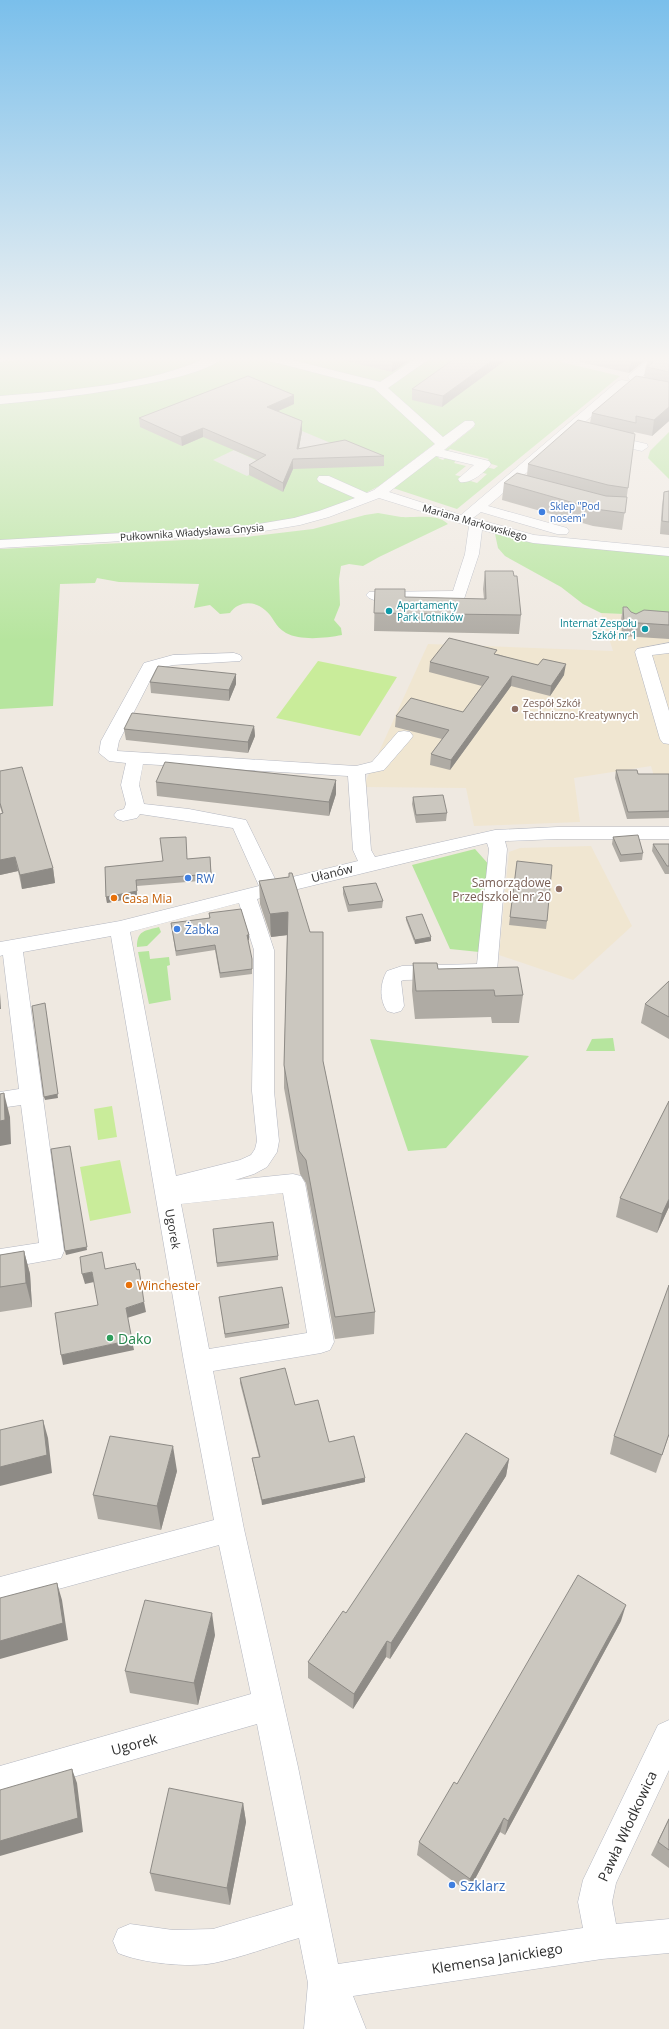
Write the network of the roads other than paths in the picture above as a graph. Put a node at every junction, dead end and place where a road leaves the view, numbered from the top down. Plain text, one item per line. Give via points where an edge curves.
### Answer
1 (432, 452) edge
2 (451, 452) edge
3 (547, 452) edge
4 (324, 478) dead end
5 (465, 479) dead end
6 (373, 495) junction
7 (507, 502) edge
8 (478, 507) junction
9 (495, 512) junction
10 (470, 522) junction
11 (562, 531) dead end
12 (639, 538) dead end
13 (669, 541) edge
14 (0, 544) edge
15 (669, 552) edge
16 (374, 595) edge
17 (636, 637) edge
18 (669, 648) edge
19 (643, 652) junction
20 (234, 658) dead end
21 (404, 736) dead end
22 (669, 739) edge
23 (136, 758) junction
24 (356, 771) junction
25 (669, 833) edge
26 (495, 836) junction
27 (369, 864) junction
28 (270, 889) junction
29 (246, 895) junction
30 (120, 928) junction
31 (6, 948) edge
32 (394, 1006) dead end
33 (30, 1096) junction
34 (0, 1100) edge
35 (166, 1192) junction
36 (0, 1259) edge
37 (198, 1362) junction
38 (230, 1529) junction
39 (0, 1590) edge
40 (268, 1705) junction
41 (669, 1736) edge
42 (0, 1782) edge
43 (311, 1917) junction
44 (669, 1936) edge
45 (130, 1941) dead end
46 (602, 1942) junction
47 (324, 1983) junction
48 (322, 2029) edge
49 (348, 2029) edge

1 - 6 street, Pułkownika Władysława Gnysia
2 - 5 street via 484,464
3 - 8 street via 514,484
4 - 6 street, Mariana Markowskiego
6 - 10 street, Mariana Markowskiego
6 - 14 street, Pułkownika Władysława Gnysia via 310,518 246,530
7 - 9 street
8 - 9 street
8 - 10 street
9 - 11 street
10 - 15 street, Mariana Markowskiego via 533,539
10 - 16 street via 472,554 459,596
12 - 13 street
17 - 19 street
18 - 19 street
19 - 22 street
20 - 23 street via 173,660 150,666 110,741 108,753 115,757
21 - 24 street via 378,766
23 - 24 street
23 - 28 street via 130,786 135,804 127,812 189,815 240,824
24 - 27 street via 362,850
25 - 26 street, Ułanów via 552,833
26 - 27 street, Ułanów
26 - 32 street via 498,849 496,971 402,973 394,976 391,981
27 - 28 street, Ułanów
28 - 29 street, Ułanów
29 - 30 street, Ułanów
29 - 35 street via 264,950 263,1091 268,1141 266,1152 260,1161 246,1168
30 - 31 street, Ułanów
30 - 35 street, Ugorek
31 - 33 street
33 - 34 street
33 - 36 street via 52,1250
35 - 37 street, Ugorek
35 - 37 street via 293,1183 321,1342
37 - 38 street, Ugorek
38 - 39 street
38 - 40 street, Ugorek
40 - 42 street, Ugorek
40 - 43 street, Ugorek
41 - 46 street, Pawła Włodkowica via 600,1880 595,1902
43 - 45 street via 213,1946 173,1948
43 - 47 street, Ugorek
44 - 46 street, Klemensa Janickiego
46 - 47 street, Klemensa Janickiego
47 - 48 street, Ugorek
47 - 49 street, Ugorek via 341,2010

